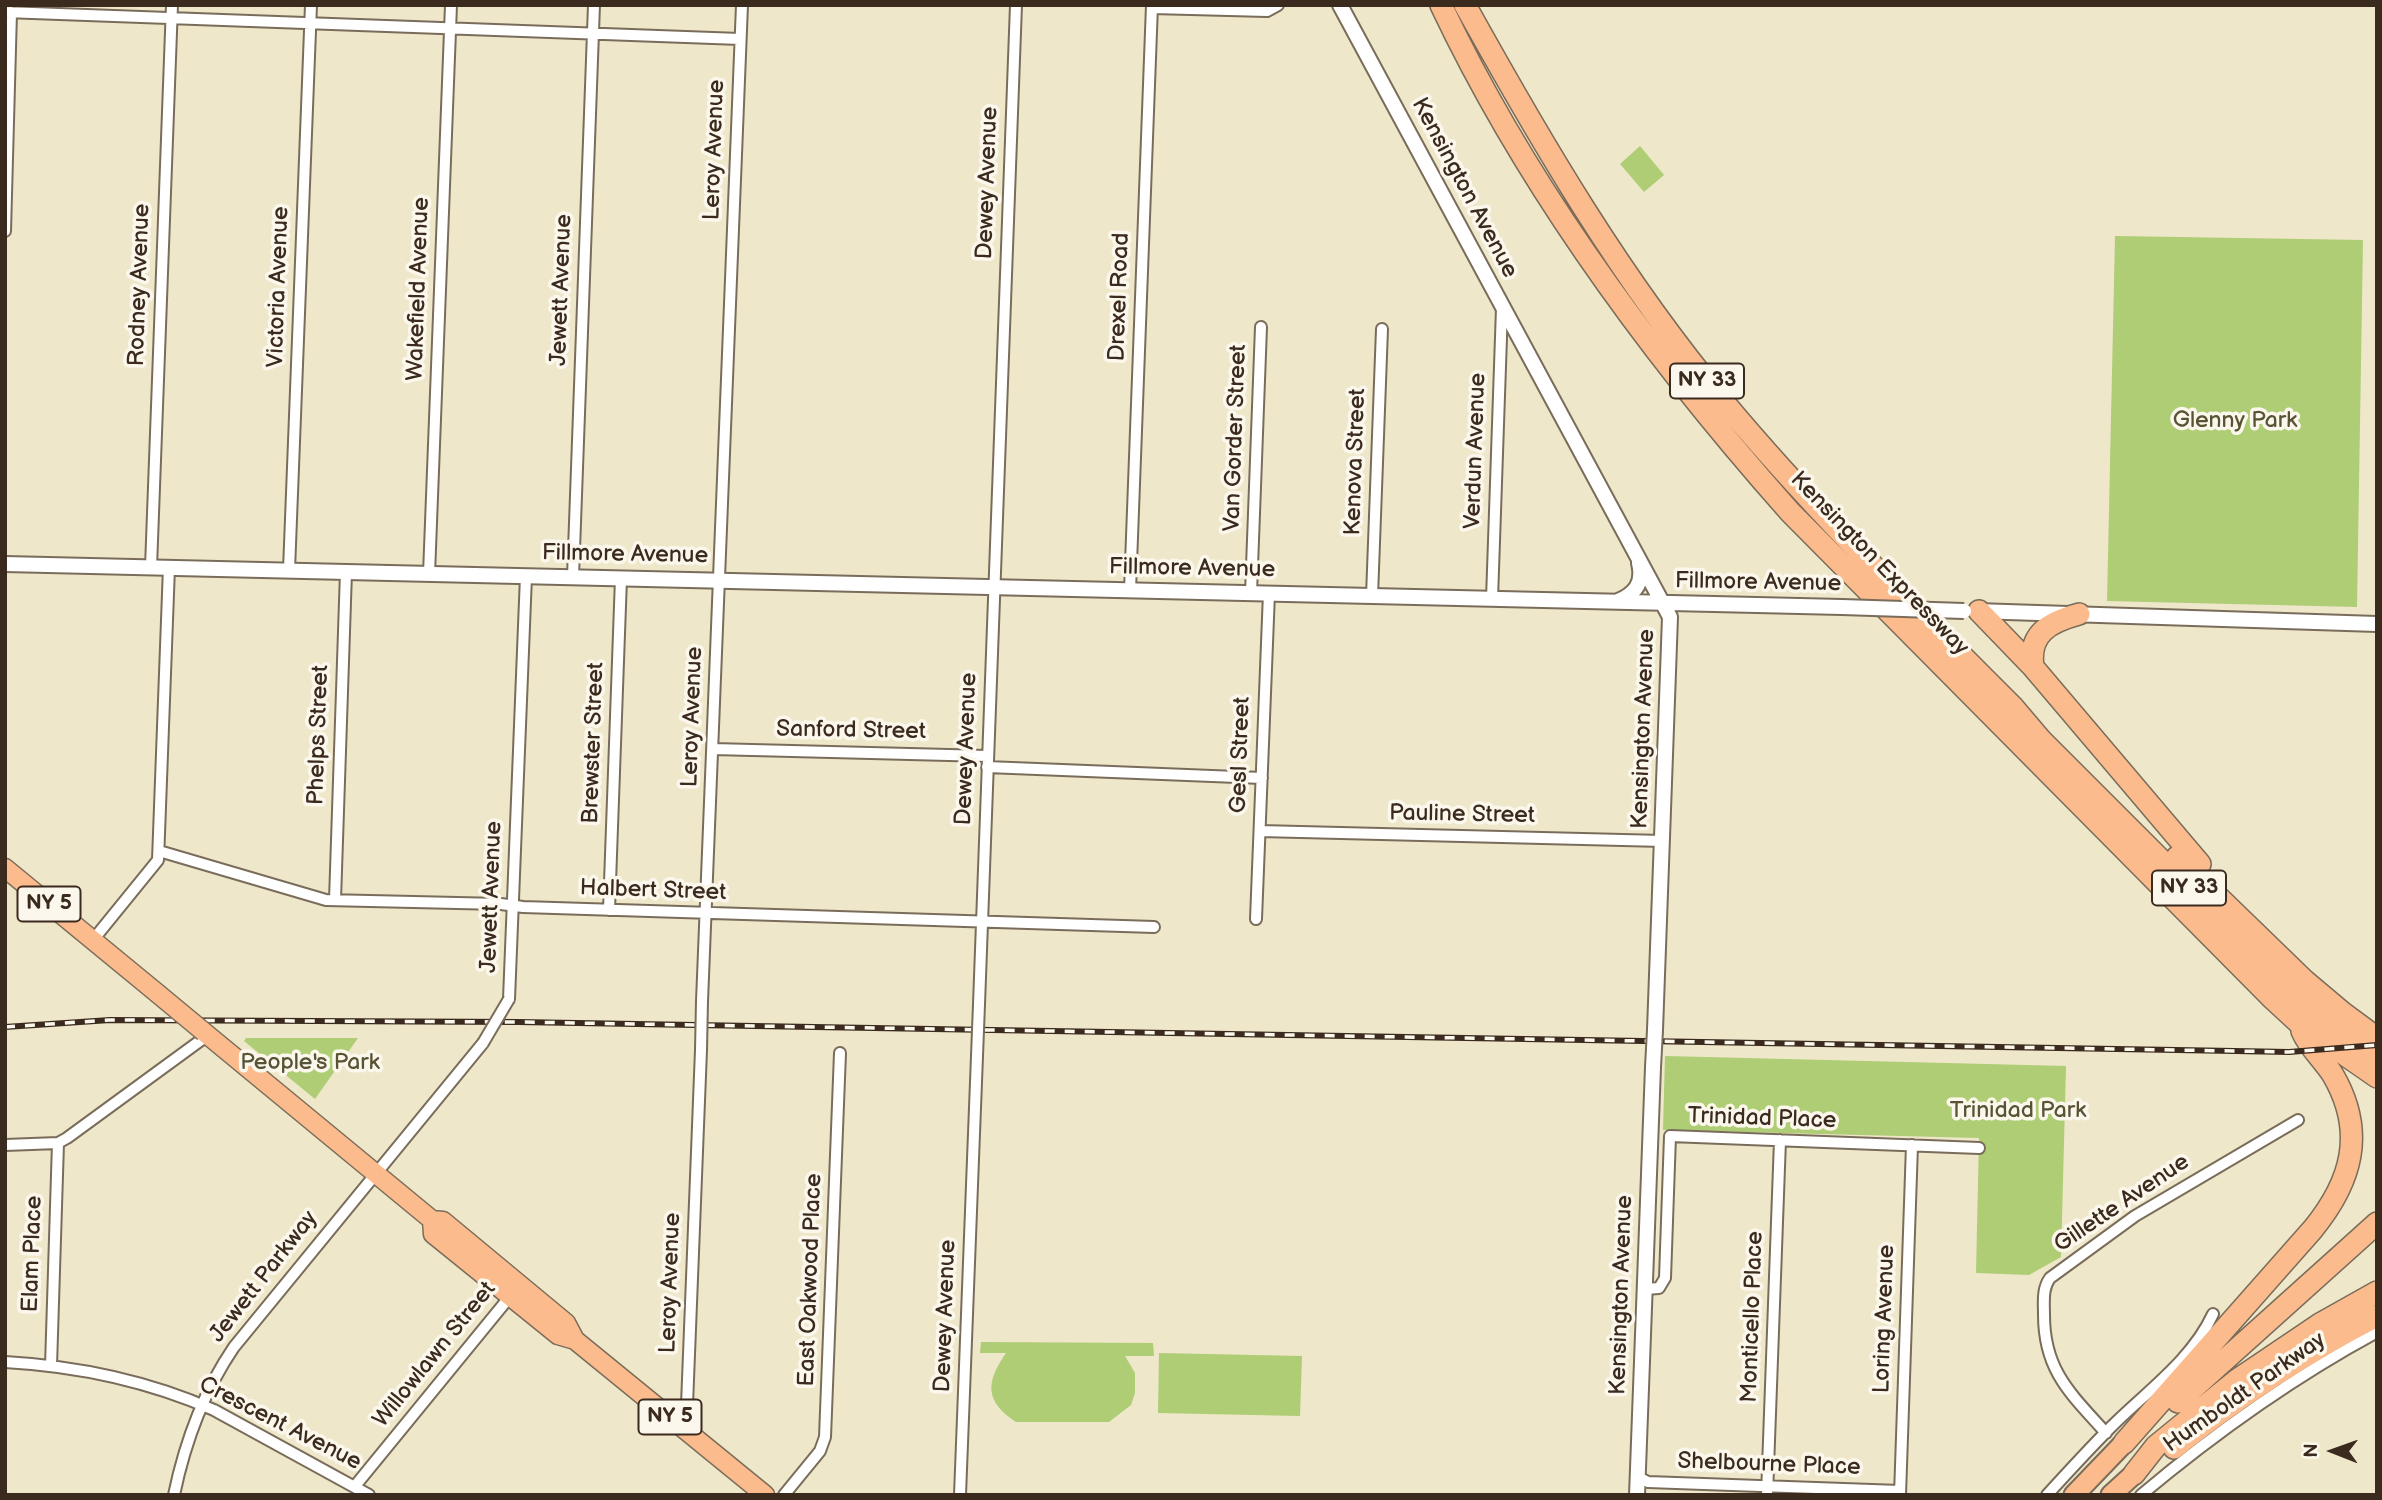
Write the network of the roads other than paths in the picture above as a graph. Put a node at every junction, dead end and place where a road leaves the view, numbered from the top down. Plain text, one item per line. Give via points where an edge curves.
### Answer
1 (172, 5) edge
2 (311, 5) edge
3 (451, 5) edge
4 (594, 5) edge
5 (742, 5) edge
6 (1016, 5) edge
7 (1278, 5) edge
8 (1340, 5) edge
9 (1441, 5) edge
10 (1465, 5) edge
11 (1152, 7) edge
12 (96, 10) edge
13 (8, 12) edge
14 (171, 17) junction
15 (310, 22) junction
16 (450, 27) junction
17 (593, 32) junction
18 (740, 39) junction
19 (5, 231) edge
20 (1502, 306) junction
21 (1261, 327) dead end
22 (1382, 329) dead end
23 (1635, 552) junction
24 (5, 564) edge
25 (152, 567) junction
26 (169, 568) junction
27 (289, 570) junction
28 (346, 572) junction
29 (429, 573) junction
30 (526, 576) junction
31 (573, 577) junction
32 (621, 578) junction
33 (719, 580) junction
34 (994, 587) junction
35 (1130, 590) junction
36 (1251, 593) junction
37 (1269, 593) junction
38 (1372, 596) junction
39 (1493, 599) junction
40 (1616, 602) junction
41 (1663, 603) junction
42 (1971, 611) junction
43 (2080, 614) junction
44 (2377, 624) edge
45 (2032, 667) junction
46 (2013, 707) junction
47 (713, 749) junction
48 (988, 761) junction
49 (1262, 778) junction
50 (1259, 831) junction
51 (1663, 841) junction
52 (159, 851) junction
53 (5, 868) edge
54 (335, 900) junction
55 (513, 906) junction
56 (609, 910) junction
57 (707, 915) junction
58 (1256, 919) dead end
59 (982, 921) junction
60 (1154, 927) dead end
61 (2251, 928) junction
62 (93, 940) junction
63 (2299, 1023) junction
64 (206, 1033) junction
65 (2377, 1038) edge
66 (840, 1054) dead end
67 (2377, 1056) edge
68 (2377, 1077) edge
69 (2298, 1120) dead end
70 (1780, 1140) junction
71 (58, 1143) junction
72 (5, 1145) edge
73 (1912, 1145) junction
74 (1979, 1148) dead end
75 (376, 1174) junction
76 (2377, 1223) edge
77 (1645, 1289) junction
78 (515, 1290) junction
79 (2377, 1292) edge
80 (2213, 1314) dead end
81 (2377, 1316) edge
82 (2377, 1332) edge
83 (5, 1362) edge
84 (51, 1366) junction
85 (203, 1405) junction
86 (686, 1430) junction
87 (2115, 1438) junction
88 (1638, 1477) junction
89 (355, 1486) junction
90 (2145, 1488) edge
91 (1768, 1491) edge
92 (1900, 1493) edge
93 (174, 1495) edge
94 (369, 1495) edge
95 (765, 1495) edge
96 (784, 1495) edge
97 (960, 1495) edge
98 (1637, 1495) edge
99 (2047, 1495) edge
100 (2074, 1495) edge
101 (2111, 1495) edge

1 - 14 street, Rodney Avenue
2 - 15 street, Victoria Avenue
3 - 16 street, Wakefield Avenue
4 - 17 street, Jewett Avenue
5 - 18 street, Leroy Avenue
6 - 34 street, Dewey Avenue
7 - 11 street via 1267,11
8 - 20 street, Kensington Avenue
9 - 63 highway, Kensington Expressway / NY 33 via 1495,108 1566,223 1680,383 1742,458 2000,726
10 - 46 highway, Kensington Expressway / NY 33 via 1561,173 1642,295 1721,399 1806,496
11 - 35 street, Drexel Road
12 - 13 street
12 - 14 street
13 - 19 street
14 - 15 street
14 - 25 street, Rodney Avenue
15 - 16 street
15 - 27 street, Victoria Avenue
16 - 17 street
16 - 29 street, Wakefield Avenue
17 - 18 street
17 - 31 street, Jewett Avenue
18 - 33 street, Leroy Avenue
20 - 23 street, Kensington Avenue
20 - 39 street, Verdun Avenue
21 - 36 street, Van Gorder Street
22 - 38 street, Kenova Street
23 - 40 street via 1642,575 1630,596
23 - 41 street, Kensington Avenue
24 - 25 street, Fillmore Avenue
25 - 26 street, Fillmore Avenue
26 - 27 street, Fillmore Avenue
26 - 52 street
27 - 28 street, Fillmore Avenue
28 - 29 street, Fillmore Avenue
28 - 54 street, Phelps Street
29 - 30 street, Fillmore Avenue
30 - 31 street, Fillmore Avenue
30 - 55 street, Jewett Avenue
31 - 32 street, Fillmore Avenue
32 - 33 street, Fillmore Avenue
32 - 56 street, Brewster Street
33 - 34 street, Fillmore Avenue
33 - 47 street, Leroy Avenue
34 - 35 street, Fillmore Avenue
34 - 48 street, Dewey Avenue
35 - 36 street, Fillmore Avenue
36 - 37 street, Fillmore Avenue
37 - 38 street, Fillmore Avenue
37 - 49 street, Gesl Street
38 - 39 street, Fillmore Avenue
39 - 40 street, Fillmore Avenue
40 - 41 street, Fillmore Avenue
41 - 42 street, Fillmore Avenue, bridge
41 - 51 street, Kensington Avenue via 1670,617
42 - 43 street, Fillmore Avenue
42 - 45 highway
43 - 44 street, Fillmore Avenue
43 - 45 highway via 2058,620 2040,634 2032,649
45 - 61 highway via 2242,909
46 - 61 highway via 2048,733
46 - 67 highway, Kensington Expressway / NY 33 via 2274,973
47 - 48 street, Sanford Street
47 - 57 street, Leroy Avenue
48 - 49 street, Sanford Street
48 - 59 street, Dewey Avenue
49 - 50 street, Gesl Street
50 - 51 street, Pauline Street
50 - 58 street, Gesl Street
51 - 77 street, Kensington Avenue, bridge
52 - 54 street, Halbert Street
52 - 62 street via 158,860
53 - 62 main road, NY 5
54 - 55 street, Halbert Street
55 - 56 street, Halbert Street
55 - 75 street, Jewett Avenue, bridge via 509,999 483,1043
56 - 57 street, Halbert Street
57 - 59 street, Halbert Street
57 - 86 street, Leroy Avenue, bridge
59 - 60 street, Halbert Street
59 - 97 street, Dewey Avenue, bridge
61 - 65 highway via 2305,981
62 - 64 main road, NY 5, bridge
63 - 68 highway, Kensington Expressway / NY 33
63 - 87 highway via 2348,1109 2352,1145 2344,1182 2313,1229
64 - 71 street
64 - 75 main road, NY 5
66 - 96 street, East Oakwood Place via 825,1437 820,1451
69 - 87 street, Gillette Avenue via 2135,1216 2045,1284 2048,1355 2064,1384
70 - 73 street, Trinidad Place
70 - 77 street, Trinidad Place via 1670,1136 1665,1278 1659,1288
70 - 91 street, Monticello Place
71 - 72 street
71 - 84 street, Elam Place
73 - 74 street, Trinidad Place
73 - 92 street, Loring Avenue
75 - 78 main road, NY 5 via 432,1220 443,1221
75 - 85 street, Jewett Parkway via 234,1347
76 - 87 highway via 2140,1436
77 - 88 street, Kensington Avenue
78 - 86 main road, NY 5 via 566,1323 575,1340
78 - 89 street, Willowlawn Street
79 - 90 highway via 2237,1380 2156,1446
80 - 87 street
81 - 90 highway via 2258,1386 2163,1457
82 - 90 street, Humboldt Parkway via 2285,1385
83 - 84 street, Crescent Avenue
84 - 85 street, Crescent Avenue via 113,1377
85 - 89 street, Crescent Avenue
85 - 93 street, Jewett Parkway
86 - 95 main road, NY 5
87 - 99 street
87 - 100 highway
88 - 91 street, Shelbourne Place via 1648,1482
88 - 98 street, Kensington Avenue
89 - 94 street, Crescent Avenue
90 - 101 highway
91 - 92 street, Shelbourne Place

